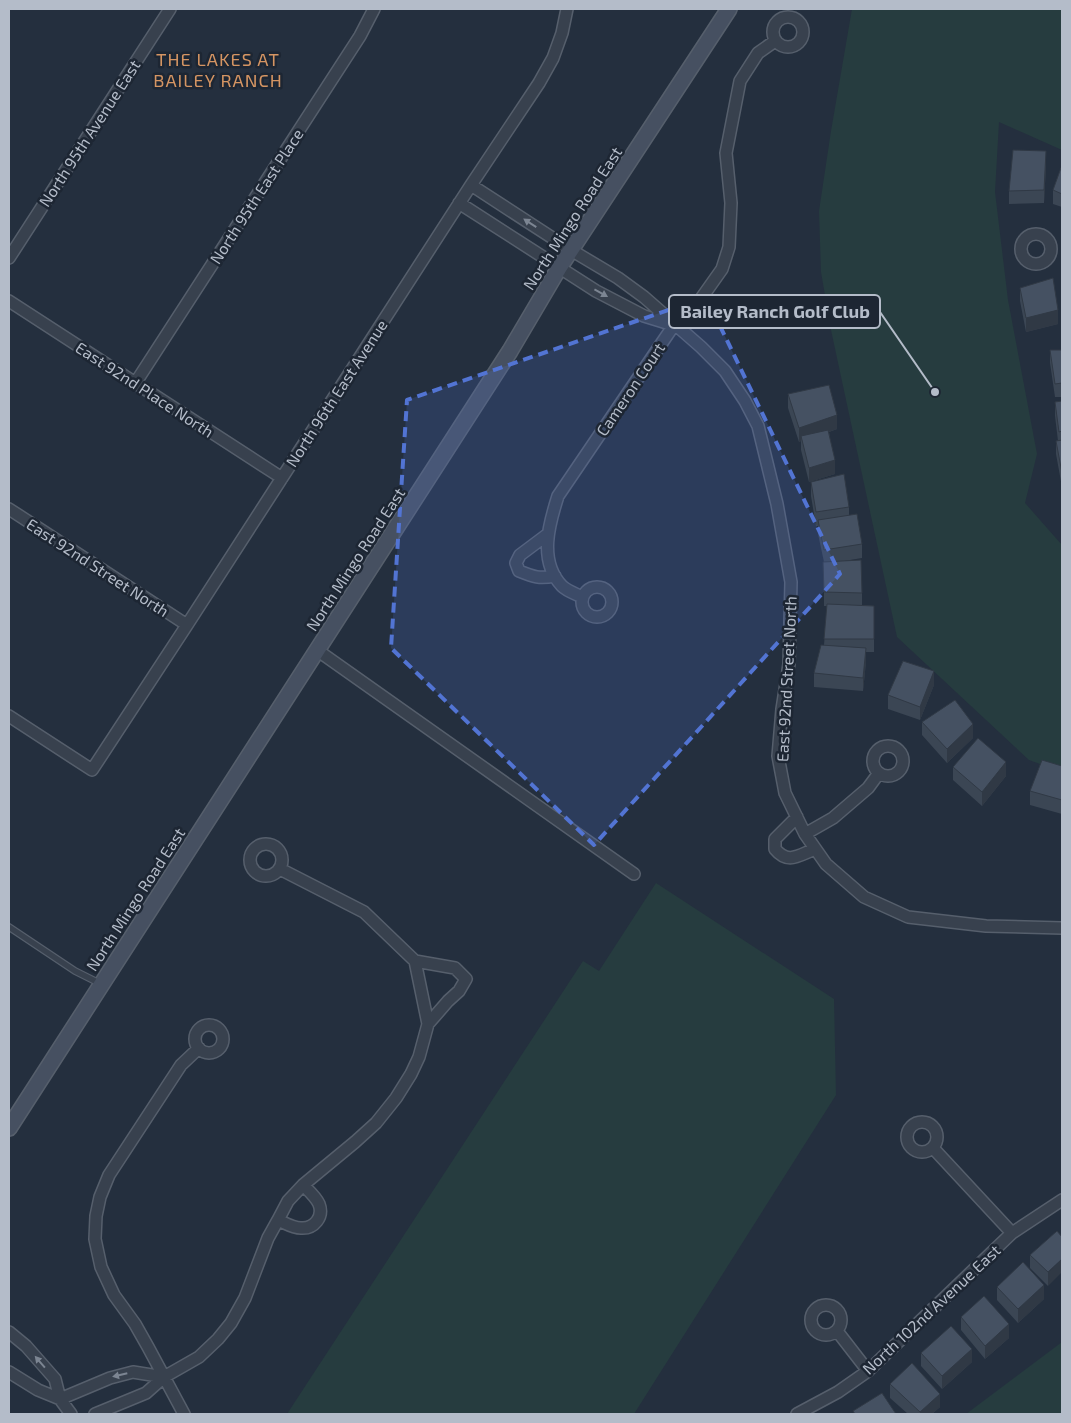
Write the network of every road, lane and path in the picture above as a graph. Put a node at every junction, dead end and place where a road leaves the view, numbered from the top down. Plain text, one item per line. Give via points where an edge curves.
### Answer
1 (170, 9) edge
2 (374, 9) edge
3 (567, 9) edge
4 (729, 9) edge
5 (775, 41) dead end
6 (471, 184) junction
7 (459, 203) junction
8 (571, 250) junction
9 (9, 258) edge
10 (559, 268) junction
11 (9, 301) edge
12 (674, 325) junction
13 (136, 382) junction
14 (282, 478) junction
15 (9, 509) edge
16 (548, 534) junction
17 (555, 576) junction
18 (582, 597) dead end
19 (187, 625) junction
20 (317, 650) junction
21 (9, 716) edge
22 (879, 773) dead end
23 (797, 817) junction
24 (805, 834) junction
25 (815, 849) junction
26 (280, 869) dead end
27 (634, 874) dead end
28 (1062, 926) edge
29 (9, 927) edge
30 (1062, 932) edge
31 (415, 961) junction
32 (101, 984) junction
33 (428, 1024) junction
34 (198, 1048) dead end
35 (9, 1128) edge
36 (933, 1148) dead end
37 (304, 1185) junction
38 (1062, 1200) edge
39 (278, 1220) junction
40 (1012, 1233) junction
41 (837, 1331) dead end
42 (9, 1332) edge
43 (868, 1371) junction
44 (9, 1372) edge
45 (164, 1377) junction
46 (60, 1399) junction
47 (70, 1414) edge
48 (95, 1414) edge
49 (184, 1414) edge
50 (797, 1414) edge

1 - 9 street, North 95th Avenue East
2 - 13 street, North 95th East Place
3 - 6 street, North 96th East Avenue via 553,58
4 - 8 street, North Mingo Road East
5 - 12 street, Cameron Court via 758,53 740,81 726,153 731,202 729,247 722,269 693,310
6 - 7 street, North 96th East Avenue
8 -> 6 street, East 92nd Street North
7 - 10 street
7 - 14 street, North 96th East Avenue
8 - 10 street, North Mingo Road East
8 - 12 street, East 92nd Street North via 618,278
10 -> 12 street via 644,316
10 - 20 street, North Mingo Road East via 510,351
11 - 13 street, East 92nd Place North
12 - 16 street, Cameron Court via 558,496
12 - 23 street, East 92nd Street North via 725,371 758,426 791,582 790,664 778,756 785,793
13 - 14 street, East 92nd Place North
14 - 19 street, North 96th East Avenue
15 - 19 street, East 92nd Street North
16 - 17 street, Cameron Court via 548,557
16 - 17 street via 520,555 516,563 519,571 542,578
17 - 18 street via 562,587
19 - 21 street, North 96th East Avenue via 92,770
20 - 27 street
20 - 32 street, North Mingo Road East
22 - 24 street via 868,788 833,818
23 - 24 street, East 92nd Street North
23 - 25 street via 775,839 774,849 781,856 791,858
24 - 25 street, East 92nd Street North
25 - 28 street, East 92nd Street North via 826,864 864,897 908,917 986,926
26 - 31 street via 364,912
28 - 30 street
29 - 32 lane via 75,971
31 - 33 street
31 - 33 street via 456,968 466,979 460,991
32 - 35 street, North Mingo Road East
33 - 37 street via 420,1057 396,1098 376,1123
34 - 45 street via 181,1065 109,1176 96,1216 95,1239 101,1267 114,1295 135,1324
36 - 40 street
37 - 39 street via 288,1201
37 - 39 street via 320,1204 317,1221 302,1229
38 - 40 street, North 102nd Avenue East
39 - 45 street via 231,1323 199,1357
40 - 43 street, North 102nd Avenue East
41 - 43 street
46 -> 42 street via 55,1379
43 - 50 street, North 102nd Avenue East
44 - 46 street
45 -> 46 street via 133,1372
45 - 48 street via 146,1392
45 - 49 street
46 - 47 street

